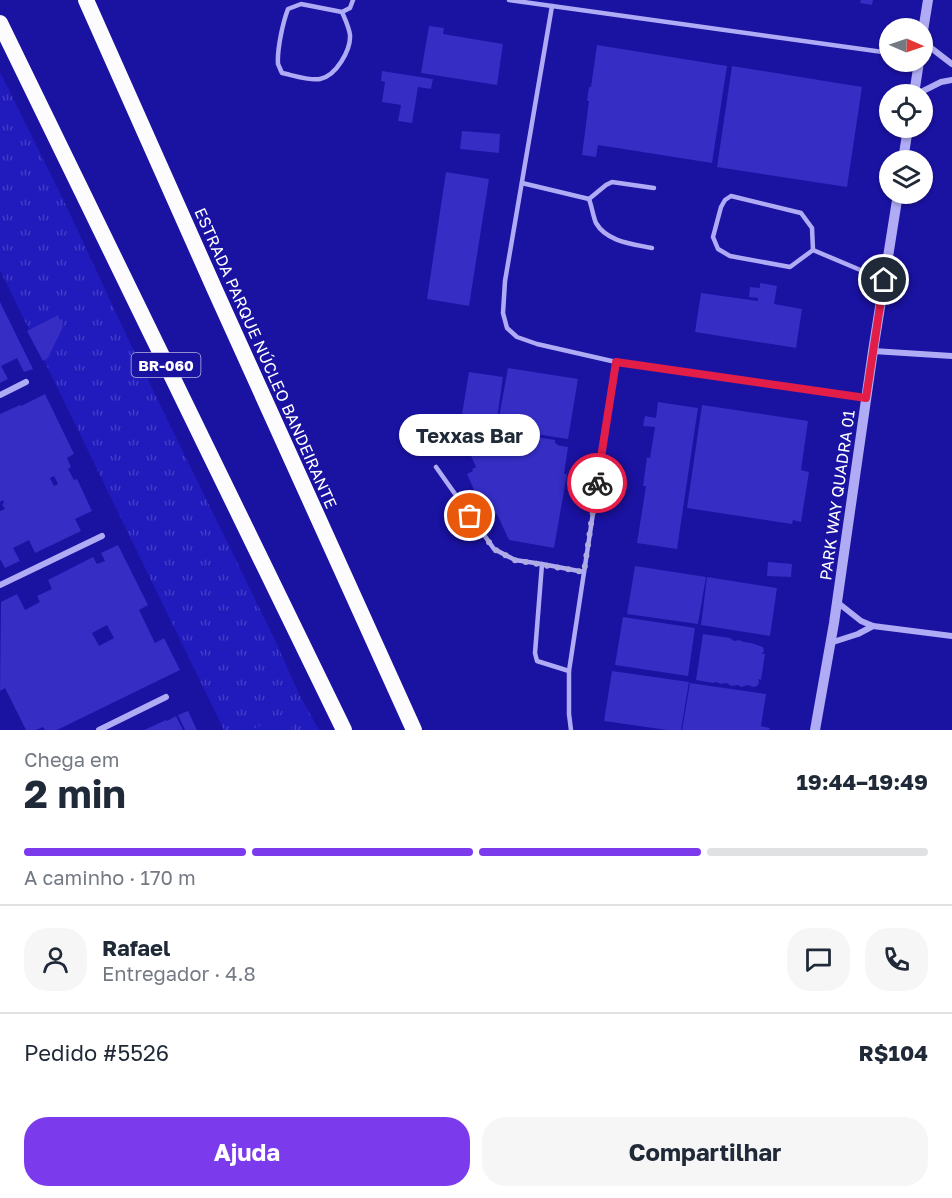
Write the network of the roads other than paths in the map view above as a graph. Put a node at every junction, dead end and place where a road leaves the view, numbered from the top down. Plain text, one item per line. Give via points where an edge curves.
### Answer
1 (86, 0) edge
2 (353, 0) edge
3 (509, 0) edge
4 (928, 0) edge
5 (552, 6) junction
6 (342, 12) junction
7 (925, 18) edge
8 (0, 23) edge
9 (933, 48) edge
10 (879, 51) edge
11 (952, 64) edge
12 (952, 80) edge
13 (933, 86) edge
14 (522, 183) junction
15 (654, 188) dead end
16 (590, 199) junction
17 (896, 204) edge
18 (652, 248) dead end
19 (813, 250) junction
20 (884, 280) junction
21 (873, 351) junction
22 (952, 356) edge
23 (616, 362) junction
24 (26, 382) dead end
25 (0, 395) edge
26 (866, 398) junction
27 (436, 467) dead end
28 (102, 536) dead end
29 (542, 564) junction
30 (584, 572) junction
31 (0, 585) edge
32 (837, 602) junction
33 (873, 626) junction
34 (952, 636) edge
35 (830, 643) junction
36 (569, 670) junction
37 (166, 697) dead end
38 (99, 730) edge
39 (344, 730) edge
40 (414, 730) edge
41 (571, 730) edge
42 (815, 730) edge

1 - 40 highway, ESTRADA PARQUE NÚCLEO BANDEIRANTE
2 - 6 lane via 350,8
3 - 5 lane
4 - 7 street
5 - 10 lane
5 - 14 lane
6 - 6 lane via 301,4 288,9 280,43 278,65 282,73 318,80 335,70 345,56 350,36
8 - 39 highway, BR-060
9 - 11 street
12 - 13 street
14 - 16 lane
14 - 23 lane via 505,281 503,313 507,328 517,337 537,344
15 - 16 lane via 612,182
16 - 18 lane via 596,222 604,233 621,242
17 - 20 street, PARK WAY QUADRA 01
19 - 19 lane via 812,228 801,213 731,196 721,207 713,237 718,249 730,256 790,267
19 - 20 lane
20 - 21 street, PARK WAY QUADRA 01
21 - 22 street
21 - 26 street, PARK WAY QUADRA 01
23 - 26 lane
23 - 30 lane
24 - 25 street
26 - 32 street, PARK WAY QUADRA 01
27 - 29 lane via 494,549 514,560
28 - 31 street
29 - 30 lane
29 - 36 lane via 537,662
30 - 36 lane
32 - 33 street
32 - 35 street, PARK WAY QUADRA 01
33 - 34 street
33 - 35 street
35 - 42 street, PARK WAY QUADRA 01
36 - 41 lane
37 - 38 street

